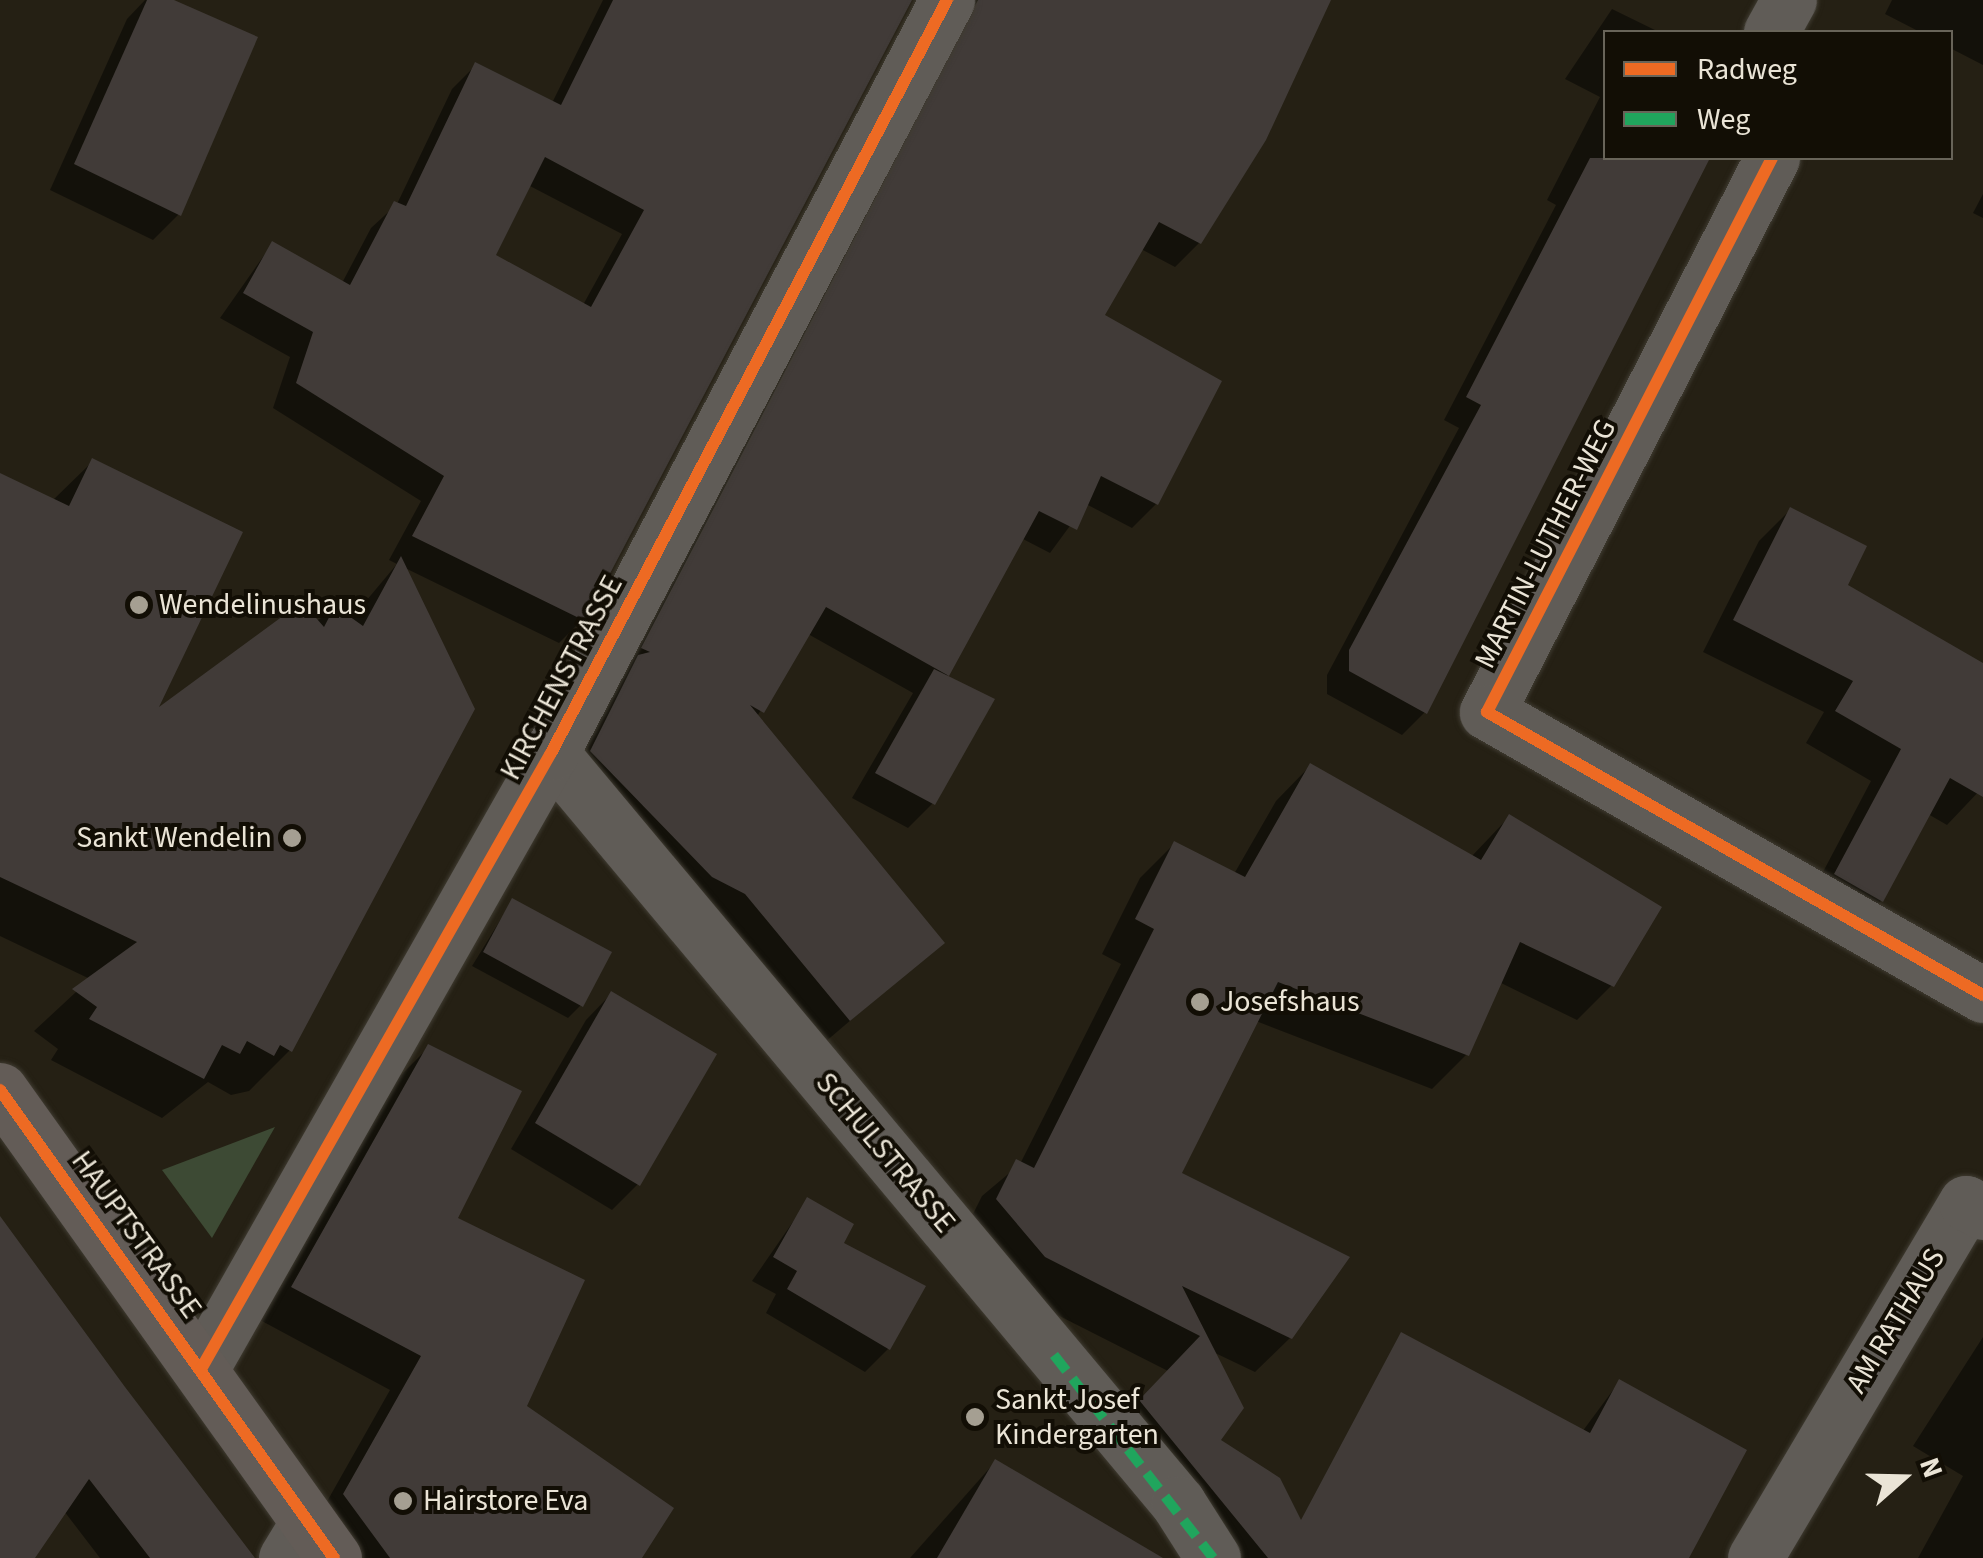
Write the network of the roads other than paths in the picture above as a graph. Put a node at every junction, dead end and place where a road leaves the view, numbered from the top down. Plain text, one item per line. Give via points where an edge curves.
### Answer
1 (948, 0) edge
2 (1789, 0) edge
3 (1772, 30) edge
4 (1771, 160) edge
5 (551, 753) junction
6 (1983, 995) edge
7 (0, 1090) edge
8 (1977, 1196) edge
9 (201, 1369) junction
10 (310, 1546) edge
11 (1213, 1558) edge
12 (1756, 1558) edge

1 - 5 street, KIRCHENSTRASSE
2 - 3 street
4 - 6 street, MARTIN-LUTHER-WEG via 1487,712
5 - 9 street, KIRCHENSTRASSE
5 - 11 street, SCHULSTRASSE via 1178,1504
7 - 9 street, HAUPTSTRASSE
8 - 12 street, AM RATHAUS
9 - 10 street, HAUPTSTRASSE

